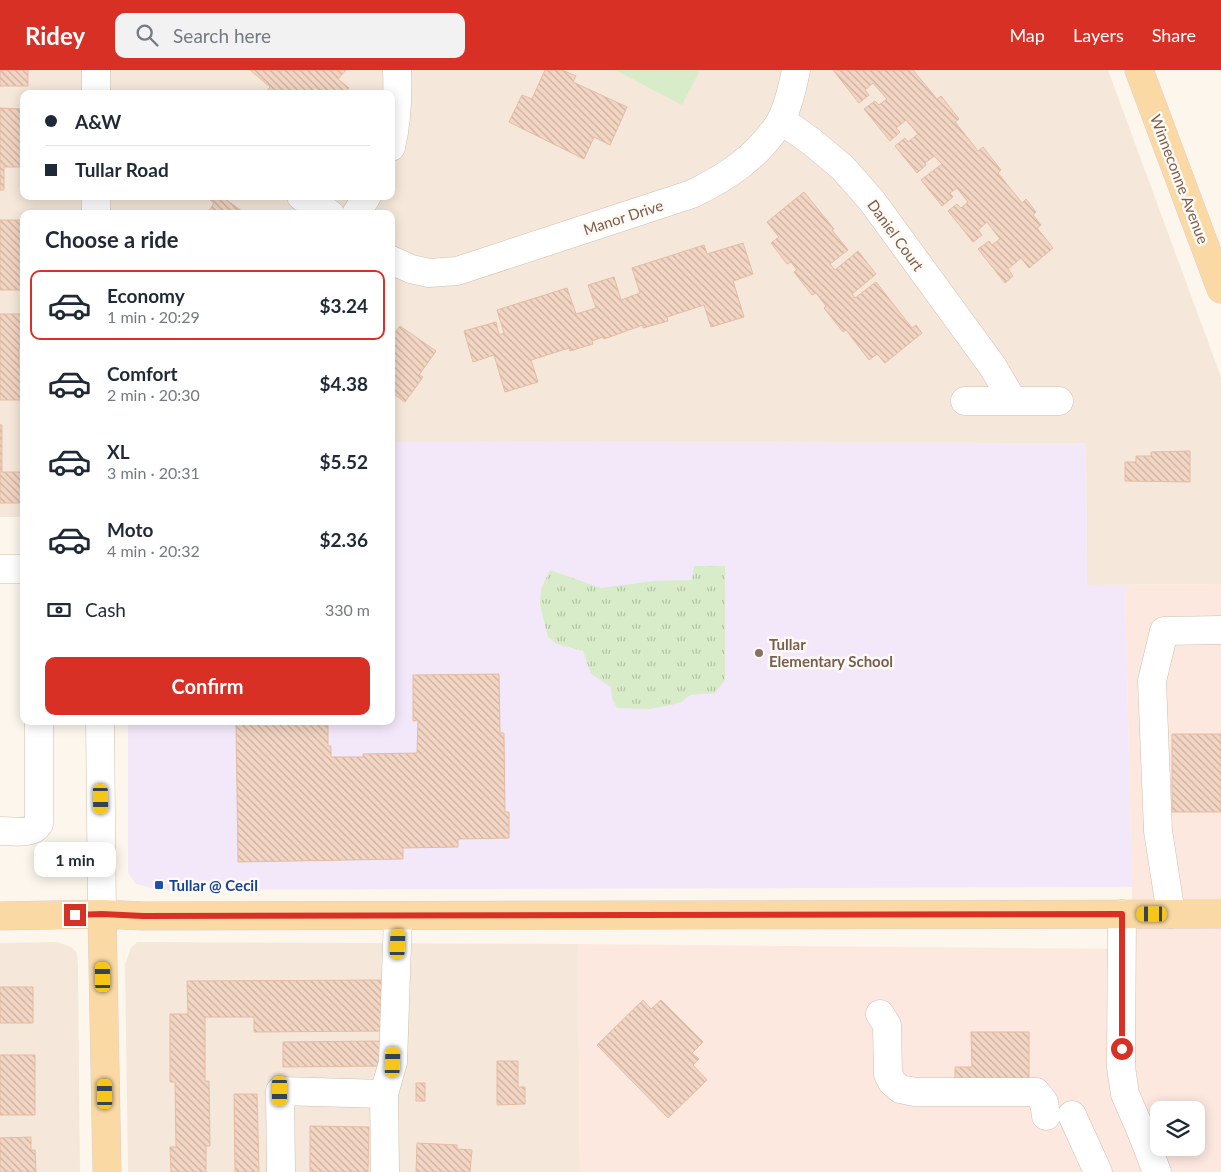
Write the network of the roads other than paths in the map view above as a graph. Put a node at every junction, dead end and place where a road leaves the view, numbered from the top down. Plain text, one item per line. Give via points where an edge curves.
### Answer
1 (96, 70) edge
2 (397, 70) edge
3 (796, 70) edge
4 (1139, 70) edge
5 (96, 90) edge
6 (395, 118) edge
7 (781, 120) junction
8 (307, 200) edge
9 (324, 210) edge
10 (395, 262) edge
11 (1221, 288) edge
12 (966, 401) dead end
13 (1013, 401) junction
14 (1059, 401) dead end
15 (20, 568) edge
16 (0, 569) edge
17 (1221, 630) edge
18 (39, 725) edge
19 (100, 725) edge
20 (0, 831) edge
21 (102, 914) junction
22 (1122, 914) junction
23 (1171, 914) junction
24 (1221, 914) edge
25 (0, 916) edge
26 (398, 916) junction
27 (880, 1014) dead end
28 (384, 1094) junction
29 (107, 1172) edge
30 (281, 1172) edge
31 (385, 1172) edge
32 (1098, 1172) edge
33 (1157, 1172) edge

1 - 5 street
2 - 6 street
3 - 7 street, Manor Drive
4 - 11 main road, Winneconne Avenue
7 - 10 street, Manor Drive via 746,161 692,194 457,271 429,273
7 - 13 street, Daniel Court via 843,168 872,201 993,367
8 - 9 street
12 - 13 street
13 - 14 street
15 - 16 street
17 - 23 street via 1164,631 1152,681 1158,831
18 - 20 street via 40,824 32,830
19 - 21 street
21 - 25 main road
21 - 26 main road
21 - 29 main road
22 - 23 main road
22 - 26 main road
22 - 33 street via 1121,1068 1125,1094
23 - 24 main road
26 - 28 street via 393,1062
27 - 32 street via 887,1025 888,1074 900,1089 915,1092 1036,1092 1059,1116
28 - 30 street via 280,1091
28 - 31 street

